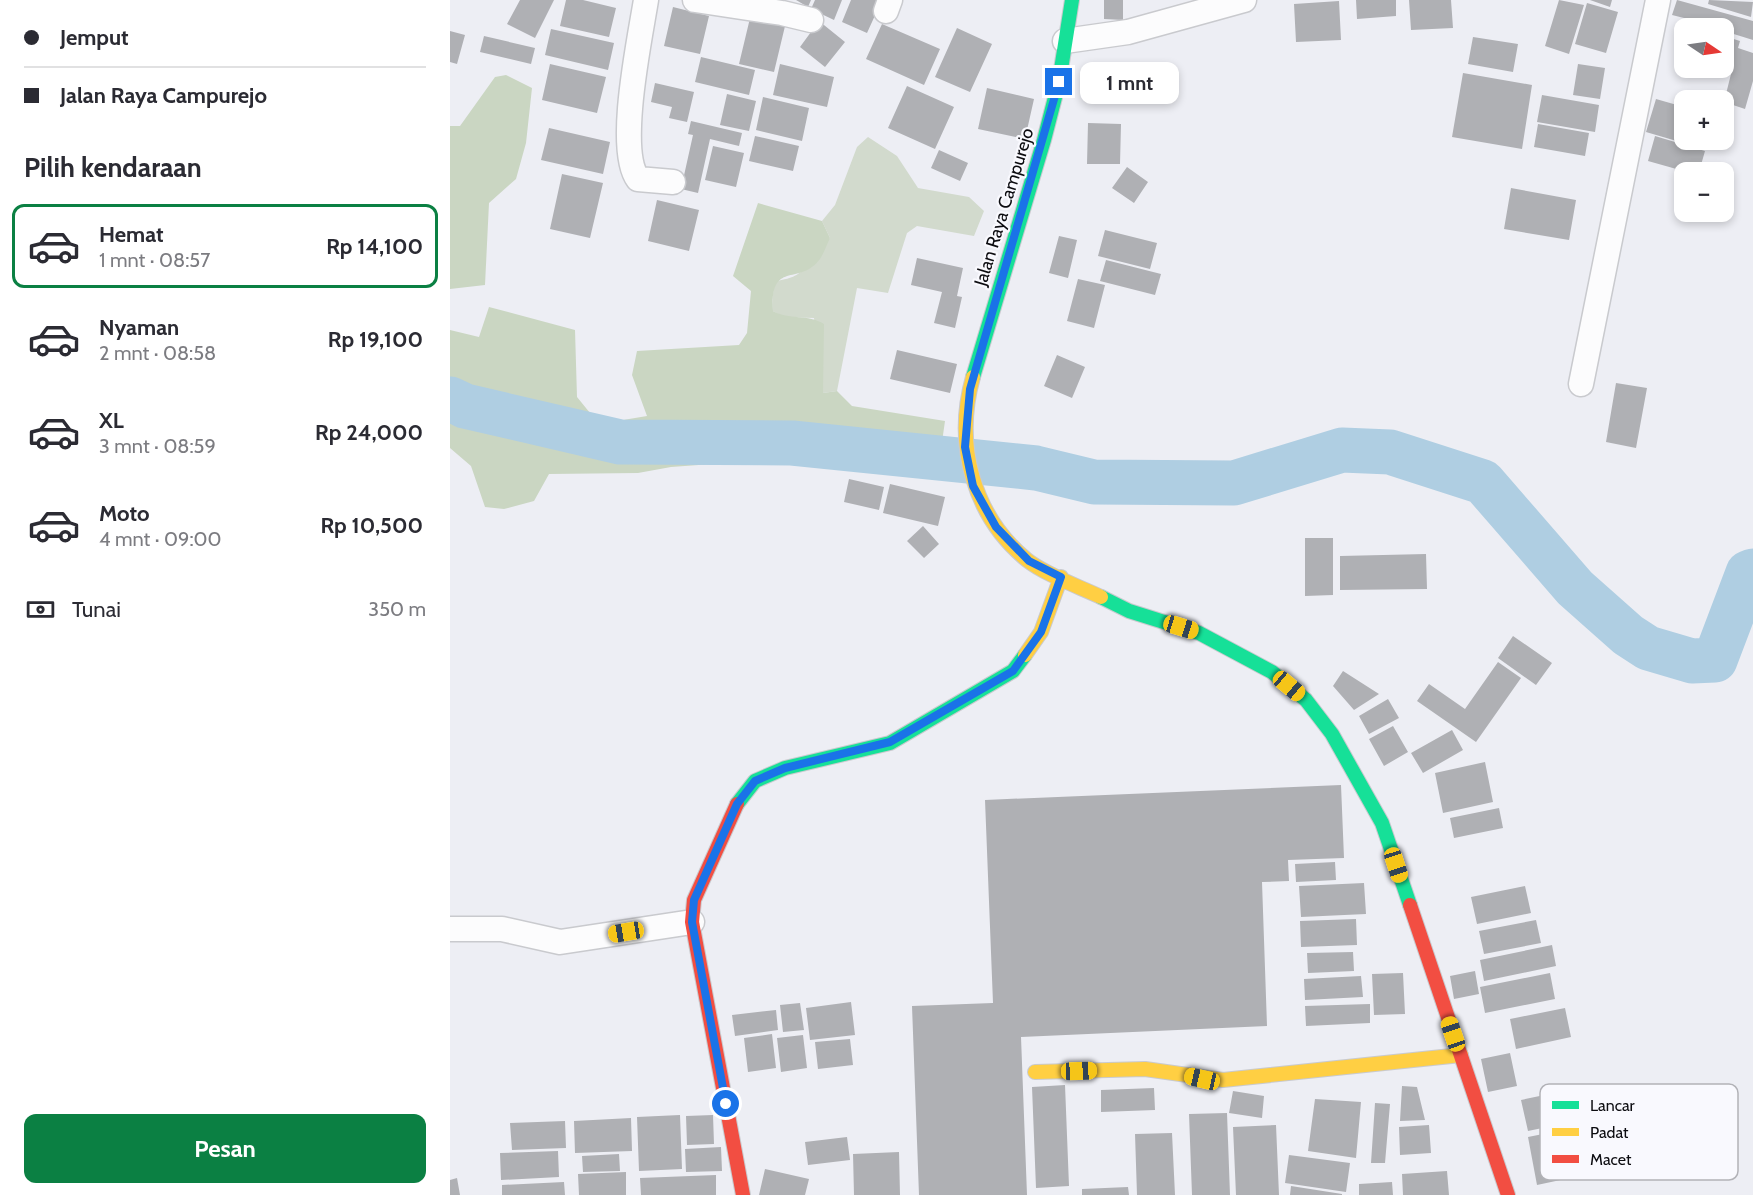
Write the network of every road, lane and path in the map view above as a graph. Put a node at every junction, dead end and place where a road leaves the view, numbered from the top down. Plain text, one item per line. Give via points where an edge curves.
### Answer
1 (646, 0) edge
2 (695, 0) edge
3 (1072, 0) edge
4 (1244, 0) edge
5 (1658, 0) edge
6 (811, 20) dead end
7 (1065, 41) junction
8 (673, 182) dead end
9 (1581, 384) dead end
10 (1061, 577) junction
11 (692, 922) junction
12 (450, 928) edge
13 (1461, 1055) junction
14 (1035, 1072) dead end
15 (743, 1195) edge
16 (1508, 1195) edge

1 - 8 street via 631,106 631,170 638,179
2 - 6 street
3 - 7 main road, Jalan Raya Campurejo
4 - 7 street via 1128,32
5 - 9 street
7 - 10 main road, Jalan Raya Campurejo via 1044,140 970,389 965,447 973,486 996,527 1029,561
10 - 11 main road via 1041,632 1013,671 890,742 785,768 755,781 737,804 694,900
10 - 13 main road, Jalan Raya Campurejo via 1129,611 1199,633 1272,672 1305,700 1332,734 1382,823
11 - 12 street via 560,942 502,929
11 - 15 main road
13 - 14 main road via 1223,1080 1144,1069
13 - 16 main road, Jalan Raya Campurejo

